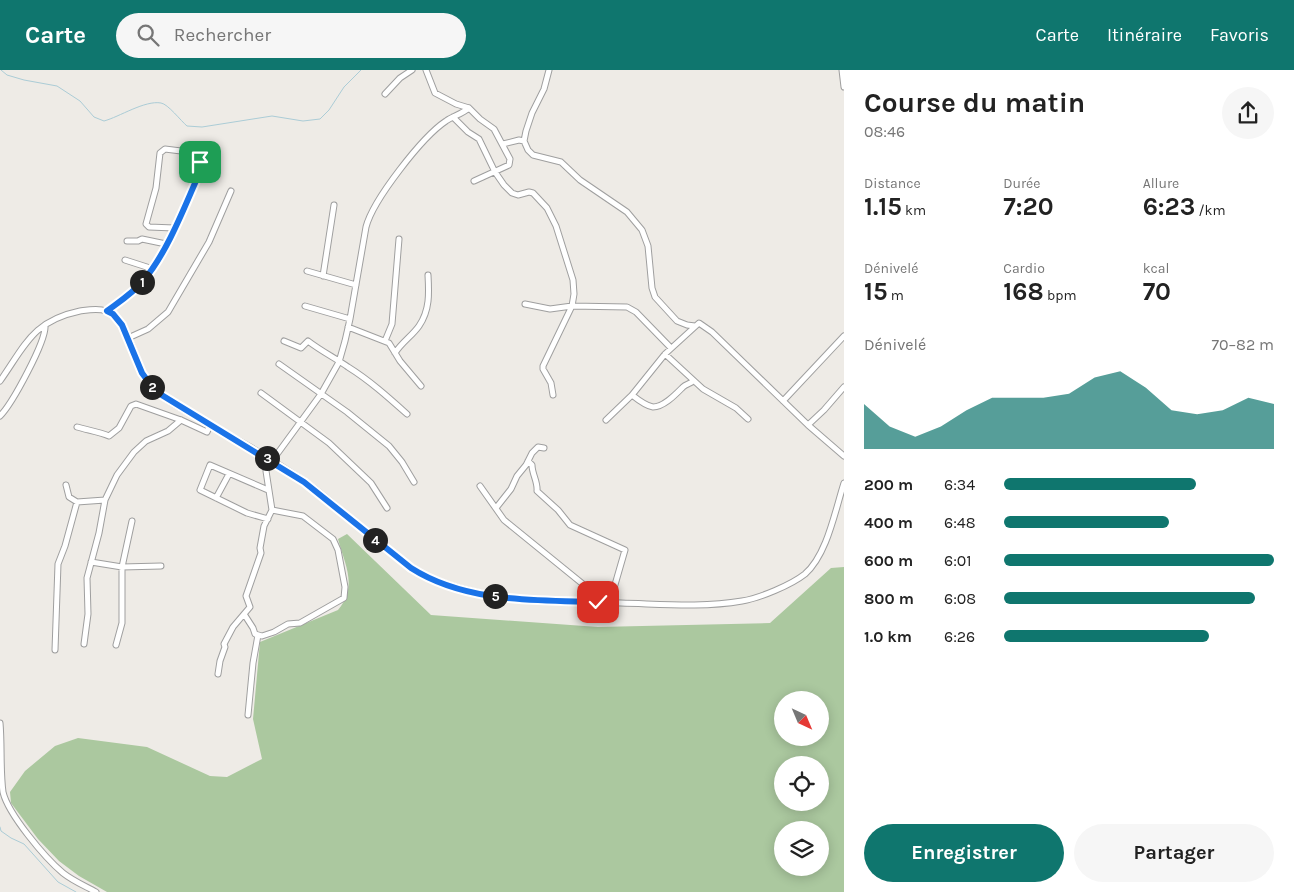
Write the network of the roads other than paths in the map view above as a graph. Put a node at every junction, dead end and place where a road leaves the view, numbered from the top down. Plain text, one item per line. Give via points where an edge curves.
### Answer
1 (412, 70) edge
2 (426, 70) edge
3 (549, 70) edge
4 (842, 70) edge
5 (844, 86) edge
6 (385, 94) dead end
7 (469, 108) junction
8 (453, 117) junction
9 (524, 141) junction
10 (502, 144) junction
11 (495, 172) junction
12 (474, 181) dead end
13 (231, 191) dead end
14 (334, 205) dead end
15 (174, 228) junction
16 (399, 239) dead end
17 (127, 241) dead end
18 (166, 244) junction
19 (125, 260) dead end
20 (153, 269) junction
21 (308, 272) dead end
22 (428, 275) dead end
23 (323, 276) junction
24 (356, 285) junction
25 (526, 304) dead end
26 (305, 306) dead end
27 (572, 306) junction
28 (107, 311) junction
29 (350, 319) junction
30 (46, 325) junction
31 (695, 326) junction
32 (348, 327) junction
33 (844, 336) edge
34 (128, 338) junction
35 (284, 341) dead end
36 (385, 341) junction
37 (671, 348) junction
38 (396, 353) junction
39 (665, 354) junction
40 (339, 362) junction
41 (279, 364) dead end
42 (0, 381) edge
43 (693, 381) junction
44 (421, 386) dead end
45 (844, 387) edge
46 (261, 393) dead end
47 (320, 394) junction
48 (553, 395) dead end
49 (632, 396) junction
50 (783, 401) junction
51 (407, 414) dead end
52 (0, 416) edge
53 (748, 419) dead end
54 (181, 420) junction
55 (606, 420) dead end
56 (298, 422) junction
57 (210, 424) junction
58 (808, 425) junction
59 (77, 427) dead end
60 (544, 448) dead end
61 (844, 456) edge
62 (271, 461) junction
63 (528, 462) junction
64 (229, 474) junction
65 (414, 482) dead end
66 (844, 483) edge
67 (66, 485) dead end
68 (480, 486) dead end
69 (268, 490) junction
70 (216, 498) junction
71 (105, 500) junction
72 (77, 502) junction
73 (387, 508) dead end
74 (496, 508) junction
75 (272, 510) junction
76 (268, 518) junction
77 (132, 521) dead end
78 (91, 562) junction
79 (161, 566) dead end
80 (122, 567) junction
81 (608, 602) junction
82 (244, 614) junction
83 (258, 635) junction
84 (84, 644) dead end
85 (116, 645) dead end
86 (55, 650) dead end
87 (218, 674) dead end
88 (248, 715) dead end
89 (0, 723) edge
90 (96, 892) edge

1 - 6 street
2 - 7 street via 435,93
3 - 9 street
4 - 5 street
7 - 8 street
7 - 10 street via 494,129
8 - 11 street via 479,140
8 - 24 street via 420,146 368,217
9 - 10 street
9 - 31 street via 530,153 561,162 580,180 627,212 642,230 648,246 655,297 676,321
10 - 11 street via 510,163
11 - 12 street
11 - 27 street via 509,190 518,195 533,193 551,213 573,280
13 - 34 street via 209,242 168,312 148,330
14 - 23 street
15 - 15 street via 202,164 181,151 164,149 160,153 156,188 146,224
15 - 18 street
16 - 36 street via 392,324
17 - 18 street via 142,239
18 - 20 street
19 - 20 street
20 - 28 street
21 - 23 street
22 - 38 street via 429,305 420,325
23 - 24 street
24 - 29 street
25 - 27 street via 550,309
26 - 29 street
27 - 37 street via 631,308
27 - 48 street via 542,366
28 - 30 street via 97,309 71,313
28 - 34 street via 118,319
29 - 32 street
30 - 42 street via 25,343
30 - 52 street via 45,335 25,376
31 - 37 street
31 - 50 street via 701,323 712,332
32 - 36 street
32 - 40 street
33 - 50 street
34 - 57 street via 142,373 153,388
35 - 40 street via 301,348 308,341
36 - 38 street
37 - 39 street
38 - 44 street
39 - 43 street
39 - 49 street
40 - 47 street
40 - 51 street
41 - 47 street
43 - 49 street via 655,406
43 - 53 street
45 - 58 street
46 - 56 street
47 - 56 street
47 - 65 street via 390,448
49 - 55 street
50 - 58 street
54 - 57 street via 207,432
54 - 59 street via 136,404 131,406 119,428 109,436
54 - 71 street via 134,452
56 - 62 street
56 - 73 street via 328,443 358,471 373,486
57 - 62 street
58 - 61 street
60 - 63 street via 538,447
62 - 69 street via 266,471
62 - 81 street via 320,493 360,528 425,576 488,596
63 - 74 street
63 - 81 street via 538,485 537,491 568,524 625,550
64 - 69 street
64 - 70 street
64 - 70 street via 210,465 200,490
66 - 81 street via 823,550 800,578 743,601 704,605
67 - 72 street via 69,497
68 - 74 street
69 - 75 street
70 - 76 street via 247,513
71 - 72 street
71 - 78 street
72 - 86 street via 58,564
74 - 81 street via 504,520
75 - 76 street
75 - 83 street via 303,516 333,539 345,587 344,598 300,623
76 - 82 street via 260,543 261,553 246,596 250,607
77 - 80 street
78 - 80 street
78 - 84 street via 86,584 88,614
79 - 80 street
80 - 85 street via 122,623
82 - 83 street
82 - 87 street via 224,644
83 - 88 street
89 - 90 street via 6,800 30,838 52,863 64,874

